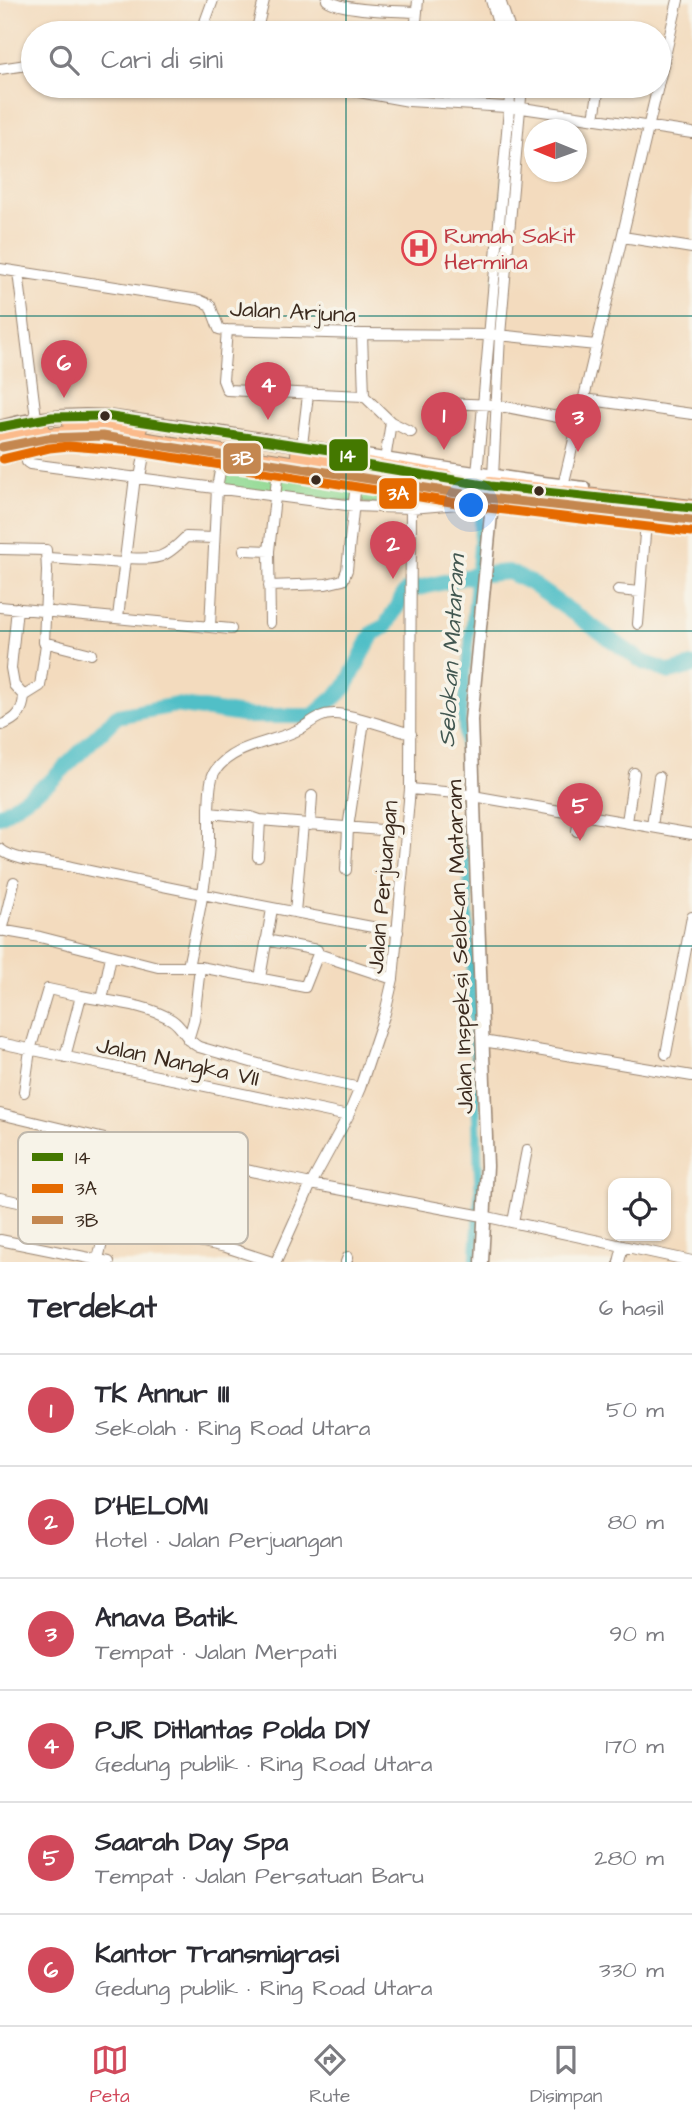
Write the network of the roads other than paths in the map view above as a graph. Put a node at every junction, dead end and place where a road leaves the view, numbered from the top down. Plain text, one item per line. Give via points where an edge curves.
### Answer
1 (213, 0) edge
2 (264, 0) edge
3 (327, 0) edge
4 (418, 0) edge
5 (491, 0) edge
6 (500, 0) edge
7 (678, 0) edge
8 (417, 12) junction
9 (205, 21) edge
10 (259, 21) edge
11 (416, 21) edge
12 (497, 21) edge
13 (507, 21) edge
14 (671, 29) edge
15 (21, 66) edge
16 (0, 69) edge
17 (393, 98) edge
18 (410, 98) edge
19 (513, 98) edge
20 (518, 98) edge
21 (597, 98) edge
22 (655, 98) edge
23 (410, 101) junction
24 (515, 108) junction
25 (594, 119) junction
26 (648, 127) junction
27 (692, 133) edge
28 (623, 237) junction
29 (692, 248) edge
30 (0, 269) edge
31 (18, 272) junction
32 (227, 330) junction
33 (362, 334) junction
34 (495, 335) junction
35 (596, 345) junction
36 (308, 395) junction
37 (365, 396) junction
38 (584, 399) junction
39 (442, 403) dead end
40 (490, 405) junction
41 (692, 414) edge
42 (36, 418) junction
43 (578, 421) junction
44 (391, 422) junction
45 (0, 427) edge
46 (411, 432) dead end
47 (0, 435) edge
48 (30, 445) junction
49 (302, 445) junction
50 (0, 447) edge
51 (145, 449) junction
52 (184, 451) junction
53 (0, 455) edge
54 (348, 458) junction
55 (222, 460) junction
56 (385, 460) junction
57 (278, 470) junction
58 (138, 478) junction
59 (356, 482) junction
60 (217, 488) junction
61 (484, 490) junction
62 (411, 491) junction
63 (559, 494) junction
64 (275, 495) junction
65 (692, 500) edge
66 (354, 506) junction
67 (411, 508) junction
68 (692, 508) edge
69 (614, 514) junction
70 (692, 520) edge
71 (646, 522) junction
72 (692, 527) edge
73 (214, 538) junction
74 (0, 549) edge
75 (244, 550) dead end
76 (269, 551) junction
77 (48, 558) junction
78 (125, 560) junction
79 (269, 586) junction
80 (618, 590) dead end
81 (640, 592) junction
82 (0, 607) edge
83 (17, 608) junction
84 (44, 610) junction
85 (118, 617) junction
86 (270, 623) dead end
87 (638, 625) dead end
88 (209, 626) junction
89 (231, 629) dead end
90 (46, 644) junction
91 (91, 654) dead end
92 (24, 696) junction
93 (364, 721) junction
94 (1, 727) edge
95 (411, 734) junction
96 (634, 773) dead end
97 (659, 777) dead end
98 (410, 789) junction
99 (471, 795) junction
100 (312, 796) dead end
101 (209, 813) junction
102 (580, 814) junction
103 (260, 820) junction
104 (627, 822) junction
105 (307, 824) junction
106 (652, 826) junction
107 (348, 828) junction
108 (577, 831) dead end
109 (405, 832) junction
110 (692, 834) edge
111 (0, 849) edge
112 (258, 857) dead end
113 (346, 870) dead end
114 (14, 882) dead end
115 (202, 896) junction
116 (272, 909) junction
117 (295, 912) junction
118 (692, 917) edge
119 (1, 931) edge
120 (398, 932) junction
121 (267, 940) junction
122 (318, 954) junction
123 (111, 956) junction
124 (188, 967) junction
125 (200, 967) junction
126 (260, 978) junction
127 (393, 979) junction
128 (81, 996) junction
129 (102, 1000) junction
130 (188, 1040) junction
131 (483, 1041) junction
132 (0, 1043) edge
133 (30, 1050) junction
134 (666, 1054) dead end
135 (65, 1057) junction
136 (692, 1076) edge
137 (360, 1088) junction
138 (24, 1092) dead end
139 (0, 1114) edge
140 (348, 1116) junction
141 (76, 1132) edge
142 (527, 1150) dead end
143 (248, 1170) edge
144 (311, 1184) junction
145 (0, 1198) edge
146 (18, 1202) edge
147 (479, 1215) junction
148 (513, 1222) junction
149 (0, 1240) edge
150 (18, 1243) edge
151 (21, 1244) edge
152 (102, 1244) edge
153 (212, 1244) edge
154 (227, 1244) edge
155 (623, 1246) junction
156 (226, 1247) junction
157 (98, 1259) junction
158 (692, 1261) edge
159 (109, 1262) edge
160 (274, 1262) edge
161 (482, 1262) edge
162 (619, 1262) edge

1 - 9 street
2 - 10 street
3 - 8 street via 348,7
4 - 8 street
5 - 12 street
6 - 13 street
7 - 14 street
8 - 11 street
15 - 16 street
17 - 23 street
18 - 23 street
19 - 24 street, Jalan Inspeksi Selokan Mataram
20 - 24 street, Jalan Inspeksi Selokan Mataram
21 - 25 street
22 - 26 street
23 - 24 street
24 - 25 street
24 - 34 street, Jalan Inspeksi Selokan Mataram via 509,224
25 - 26 street
26 - 27 street
26 - 28 street
28 - 29 street
28 - 35 street
30 - 31 street, Jalan Arjuna
31 - 32 street, Jalan Arjuna via 199,300 210,305 219,329
31 - 42 street
32 - 33 street, Jalan Arjuna
32 - 36 street via 223,380 227,390
33 - 34 street, Jalan Arjuna
33 - 37 street
34 - 35 street, Jalan Arjuna
34 - 40 street, Jalan Inspeksi Selokan Mataram
35 - 38 street
36 - 37 street
36 - 49 street
37 - 44 street
38 - 41 street
38 - 43 street
39 - 40 street
40 - 43 street
40 - 61 street, Jalan Inspeksi Selokan Mataram
40 - 61 street, Jalan Inspeksi Selokan Mataram
42 - 45 street
42 - 49 street via 106,416
43 - 63 street
44 - 46 street
44 - 56 street
47 - 54 highway via 58,425 103,424
48 - 51 street via 68,441
48 - 53 street
48 - 58 street via 30,464
49 - 54 street
50 - 52 highway via 69,434 135,439
51 - 52 street
51 - 58 street
52 - 55 street
52 - 61 highway
54 - 56 street
54 - 61 highway
55 - 57 street
55 - 60 street
56 - 61 street
57 - 59 street
57 - 64 street
58 - 60 street
58 - 78 street
59 - 62 street
59 - 66 street
60 - 64 street
60 - 73 street
61 - 62 street
61 - 63 street
61 - 63 highway
61 - 67 street via 467,505
61 - 69 street
61 - 99 street, Jalan Inspeksi Selokan Mataram
62 - 67 street, Jalan Perjuangan
63 - 65 street
63 - 68 highway
63 - 69 highway
64 - 66 street
64 - 76 street
66 - 67 street
66 - 79 street via 343,580
67 - 95 street, Jalan Perjuangan
69 - 70 highway
69 - 71 street
71 - 72 street
71 - 81 street
73 - 78 street via 186,537 161,558
73 - 88 street
74 - 77 street via 46,550
75 - 76 street
76 - 79 street
77 - 78 street
77 - 84 street
78 - 85 street
79 - 86 street
80 - 81 street
81 - 87 street
82 - 83 street
83 - 84 street
83 - 92 street via 11,668 14,685
84 - 85 street
84 - 90 street
85 - 88 street
88 - 89 street
90 - 91 street
90 - 92 street via 40,686
92 - 94 street via 20,714
93 - 95 street
93 - 101 street via 337,713 321,715 300,729 230,757 214,773
93 - 107 street
95 - 98 street, Jalan Perjuangan
96 - 104 street
97 - 106 street
98 - 99 street
98 - 109 street, Jalan Perjuangan
99 - 102 street
99 - 131 street, Jalan Inspeksi Selokan Mataram
100 - 105 street
101 - 103 street
101 - 115 street
102 - 104 street
102 - 108 street
103 - 105 street
103 - 112 street
104 - 106 street
105 - 107 street
105 - 117 street
106 - 110 street
107 - 109 street
107 - 113 street
109 - 120 street, Jalan Perjuangan
111 - 115 street via 11,857
114 - 119 street
115 - 116 street
115 - 124 street
116 - 117 street
116 - 121 street
117 - 120 street
118 - 134 street
119 - 123 street
120 - 127 street, Jalan Perjuangan
121 - 122 street via 315,948
121 - 126 street
122 - 126 street via 305,987
122 - 127 street
123 - 124 street via 158,967
123 - 129 street
124 - 125 street
125 - 126 street
125 - 130 street
127 - 137 street, Jalan Perjuangan
128 - 129 street
128 - 133 street via 48,989
128 - 135 street
129 - 130 street via 158,1012 180,1026
130 - 137 street via 286,1072
131 - 136 street
131 - 147 street, Jalan Inspeksi Selokan Mataram via 487,1166
132 - 133 street, Jalan Nangka VII
133 - 135 street, Jalan Nangka VII
133 - 138 street
135 - 140 street, Jalan Nangka VII
137 - 140 street, Jalan Perjuangan
139 - 141 street
140 - 144 street, Jalan Perjuangan
142 - 148 street
143 - 144 street
144 - 147 street
144 - 160 street, Jalan Perjuangan
145 - 146 street
147 - 148 street
147 - 161 street, Jalan Inspeksi Selokan Mataram
148 - 155 street
149 - 150 street
151 - 157 street
152 - 157 street
153 - 156 street
154 - 156 street
155 - 158 street
155 - 162 street
156 - 160 street
157 - 159 street

